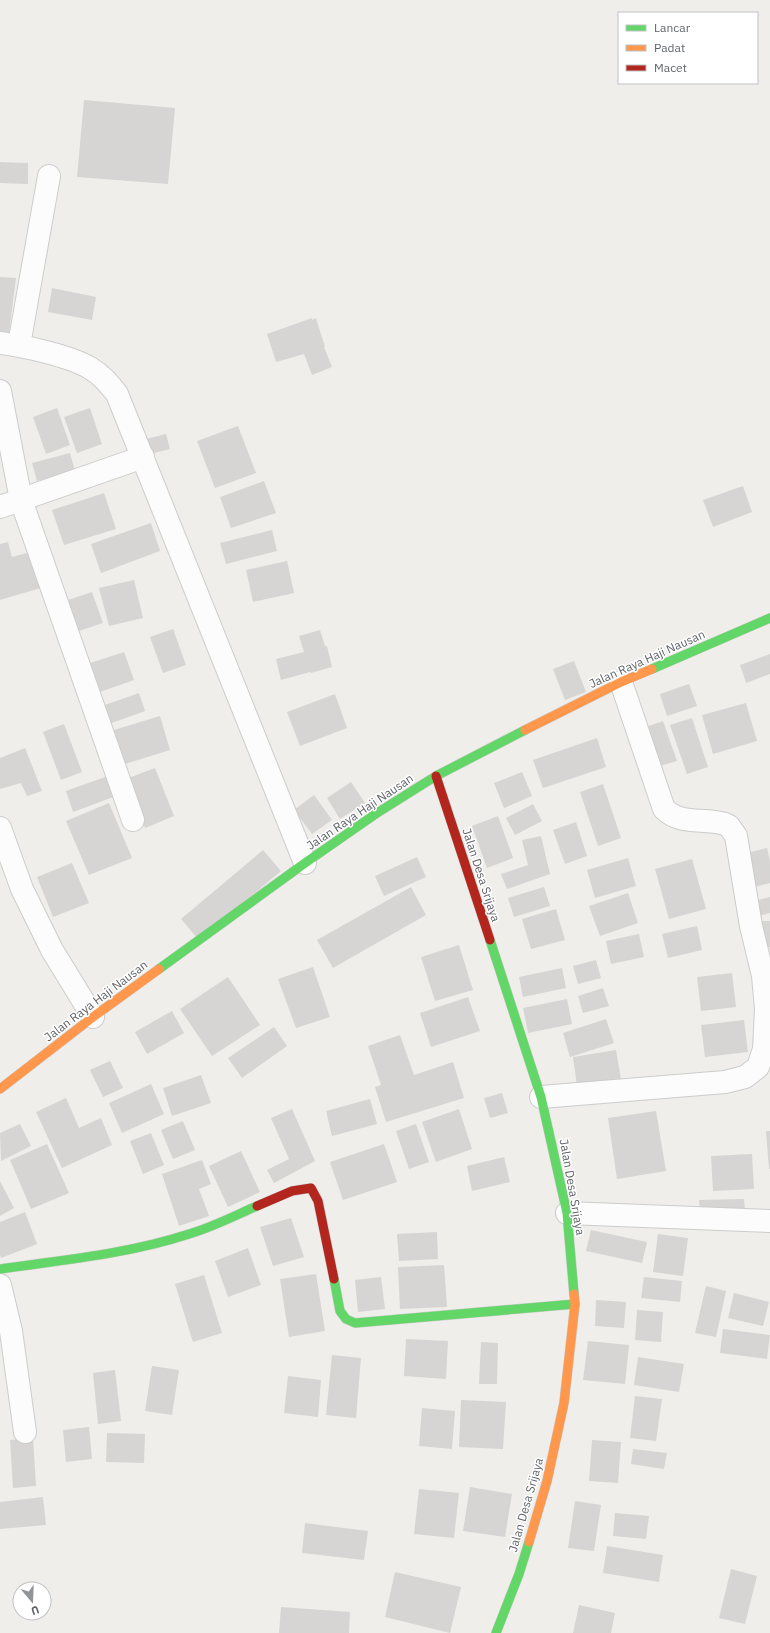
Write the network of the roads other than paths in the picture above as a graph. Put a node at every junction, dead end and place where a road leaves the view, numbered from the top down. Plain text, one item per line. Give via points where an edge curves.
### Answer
1 (49, 176) dead end
2 (10, 344) edge
3 (0, 391) edge
4 (143, 457) junction
5 (21, 500) junction
6 (0, 508) edge
7 (770, 618) edge
8 (621, 682) junction
9 (436, 776) junction
10 (133, 820) dead end
11 (0, 828) edge
12 (305, 863) junction
13 (93, 1017) junction
14 (0, 1089) edge
15 (542, 1097) junction
16 (567, 1213) junction
17 (770, 1221) edge
18 (0, 1269) edge
19 (0, 1285) edge
20 (576, 1304) junction
21 (25, 1432) dead end
22 (496, 1633) edge

1 - 2 street
2 - 4 street via 70,360 90,368 106,380 117,394
3 - 5 street
4 - 5 street
4 - 12 street
5 - 6 street
5 - 10 street
7 - 8 street, Jalan Raya Haji Nausan
8 - 9 street, Jalan Raya Haji Nausan
8 - 15 street via 664,809 678,818 725,824 736,836 751,926 763,976 766,1009 764,1049 758,1067 745,1077 725,1082
9 - 12 street, Jalan Raya Haji Nausan
9 - 15 street, Jalan Desa Srijaya
11 - 13 street via 22,890 52,950
12 - 13 street, Jalan Raya Haji Nausan
13 - 14 street, Jalan Raya Haji Nausan
15 - 16 street, Jalan Desa Srijaya
16 - 17 street
16 - 20 street, Jalan Desa Srijaya
18 - 20 street via 150,1246 214,1225 307,1187 311,1188 318,1201 340,1311 355,1324
19 - 21 street via 11,1331
20 - 22 street, Jalan Desa Srijaya via 564,1402 547,1481 519,1574

